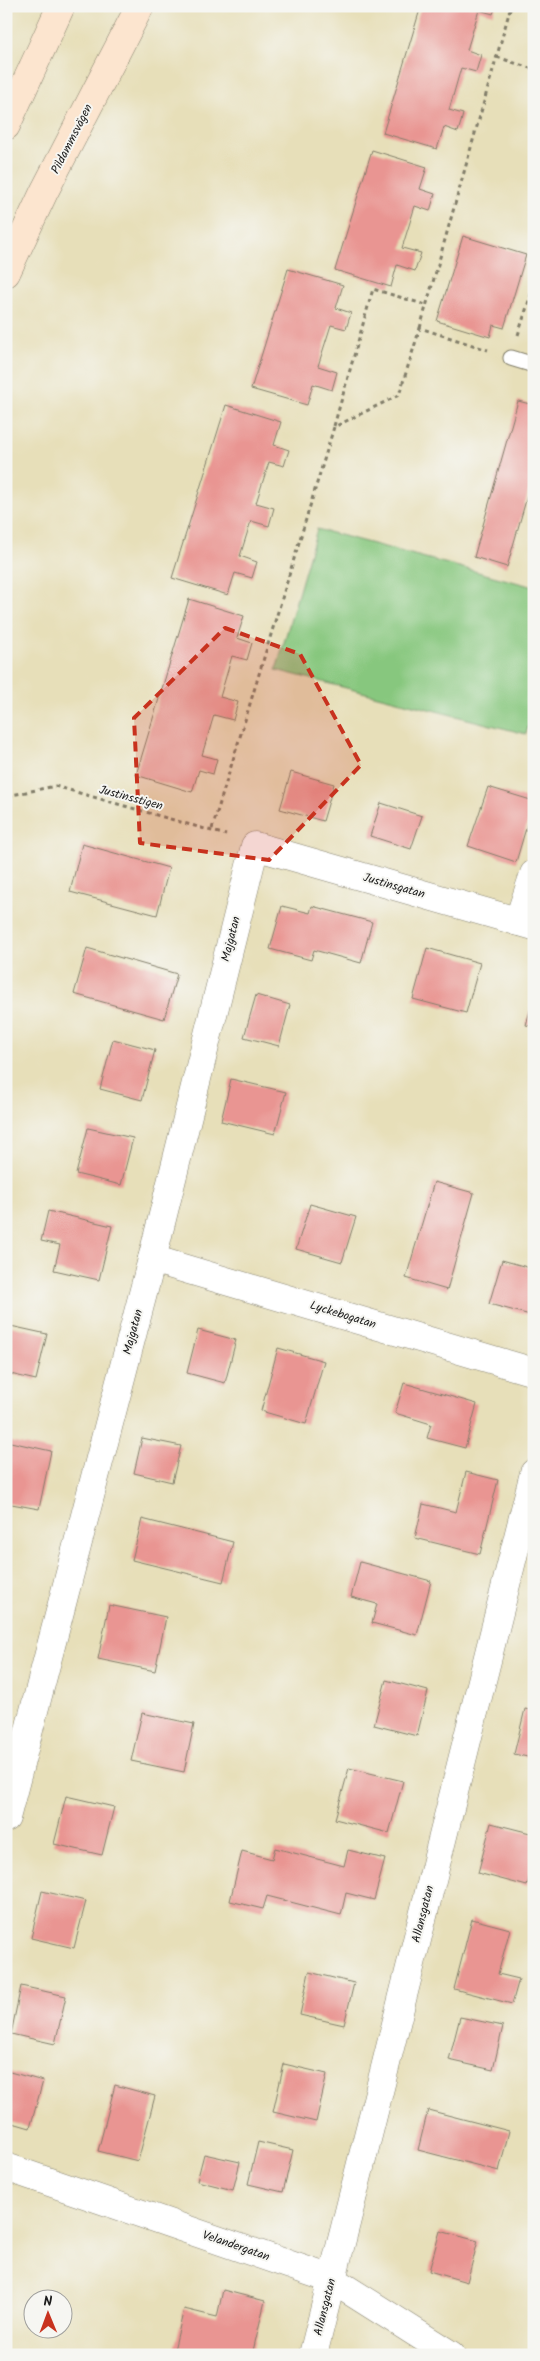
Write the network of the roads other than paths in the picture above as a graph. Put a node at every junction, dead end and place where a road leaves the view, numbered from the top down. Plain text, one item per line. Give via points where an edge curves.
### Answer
1 (61, 6) edge
2 (140, 6) edge
3 (6, 126) edge
4 (6, 273) edge
5 (511, 358) road end
6 (534, 365) edge
7 (255, 846) joint
8 (534, 874) edge
9 (526, 924) edge
10 (152, 1258) junction
11 (534, 1372) edge
12 (534, 1473) edge
13 (6, 1818) edge
14 (6, 2167) edge
15 (331, 2279) junction
16 (313, 2355) edge
17 (451, 2355) edge

1 - 3 main road
2 - 4 main road, Pildammsvägen
5 - 6 lane
7 - 9 street, Justinsgatan
7 - 10 street, Majgatan
8 - 9 street
10 - 11 street, Lyckebogatan
10 - 13 street, Majgatan
12 - 15 street, Allansgatan
14 - 15 street, Velandergatan
15 - 16 street, Allansgatan
15 - 17 street, Velandergatan

